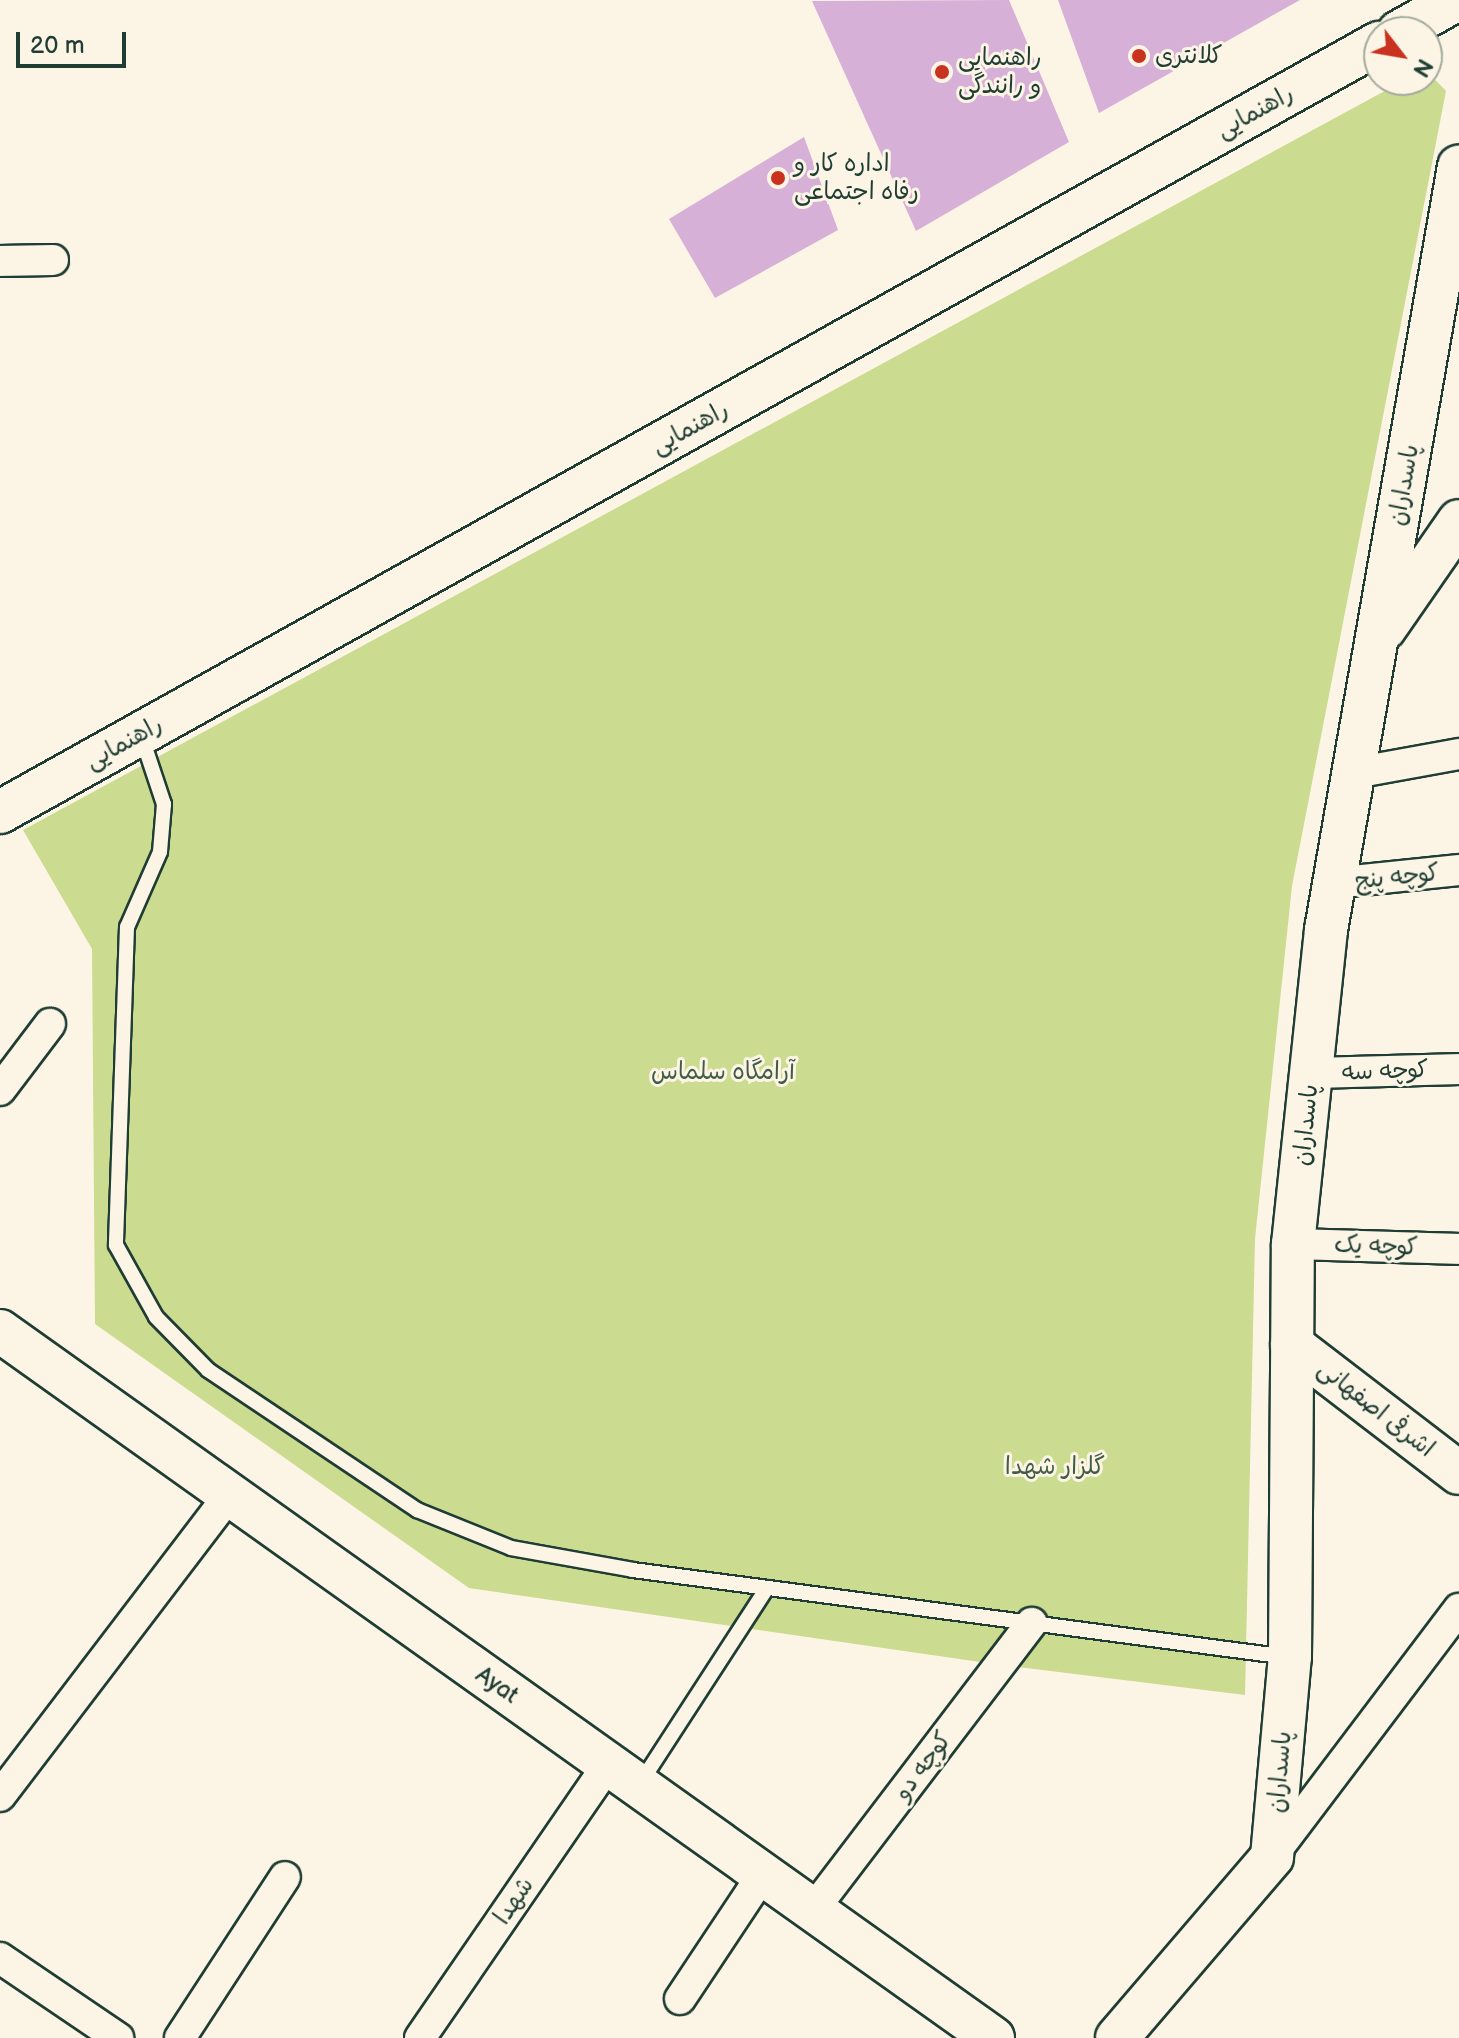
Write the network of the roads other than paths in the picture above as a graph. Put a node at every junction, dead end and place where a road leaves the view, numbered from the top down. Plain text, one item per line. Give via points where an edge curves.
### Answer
1 (1456, 0) edge
2 (1428, 16) edge
3 (1363, 52) edge
4 (1459, 166) edge
5 (53, 260) dead end
6 (0, 261) edge
7 (1459, 521) edge
8 (1377, 640) junction
9 (140, 734) junction
10 (1459, 754) edge
11 (1354, 773) junction
12 (0, 812) edge
13 (1459, 870) edge
14 (1334, 883) junction
15 (50, 1024) dead end
16 (1459, 1069) edge
17 (1311, 1073) junction
18 (0, 1090) edge
19 (1293, 1244) junction
20 (1459, 1249) edge
21 (0, 1331) edge
22 (1292, 1345) junction
23 (1459, 1473) edge
24 (230, 1494) junction
25 (767, 1588) junction
26 (1459, 1609) edge
27 (1032, 1623) junction
28 (1290, 1657) junction
29 (623, 1775) junction
30 (0, 1796) edge
31 (1272, 1857) junction
32 (763, 1874) junction
33 (285, 1877) dead end
34 (813, 1910) junction
35 (0, 1958) edge
36 (680, 1999) dead end
37 (118, 2038) edge
38 (180, 2038) edge
39 (420, 2038) edge
40 (993, 2038) edge
41 (1117, 2038) edge

1 - 2 street
3 - 9 street, راهنمایی
4 - 8 street, پاسداران
5 - 6 street
7 - 8 street
8 - 11 street, پاسداران
9 - 12 street, راهنمایی
9 - 25 lane via 164,804 160,852 127,927 116,1245 156,1317 208,1370 417,1510 511,1548
10 - 11 street
11 - 14 street, پاسداران
13 - 14 street, کوچه پنج
14 - 17 street, پاسداران
15 - 18 street
16 - 17 street, کوچه سه
17 - 19 street, پاسداران
19 - 20 street, کوچه یک
19 - 22 street, پاسداران
21 - 24 street, Ayat
22 - 23 street, اشرفی اصفهانی
22 - 28 street, پاسداران
24 - 29 street, Ayat
24 - 30 street
25 - 27 lane
25 - 29 lane
26 - 31 street
27 - 28 lane
27 - 34 street, کوچه دو
28 - 31 street, پاسداران
29 - 32 street, Ayat
29 - 39 street, شهدا
31 - 41 street
32 - 34 street, Ayat
32 - 36 street
33 - 38 street
34 - 40 street, Ayat
35 - 37 street

